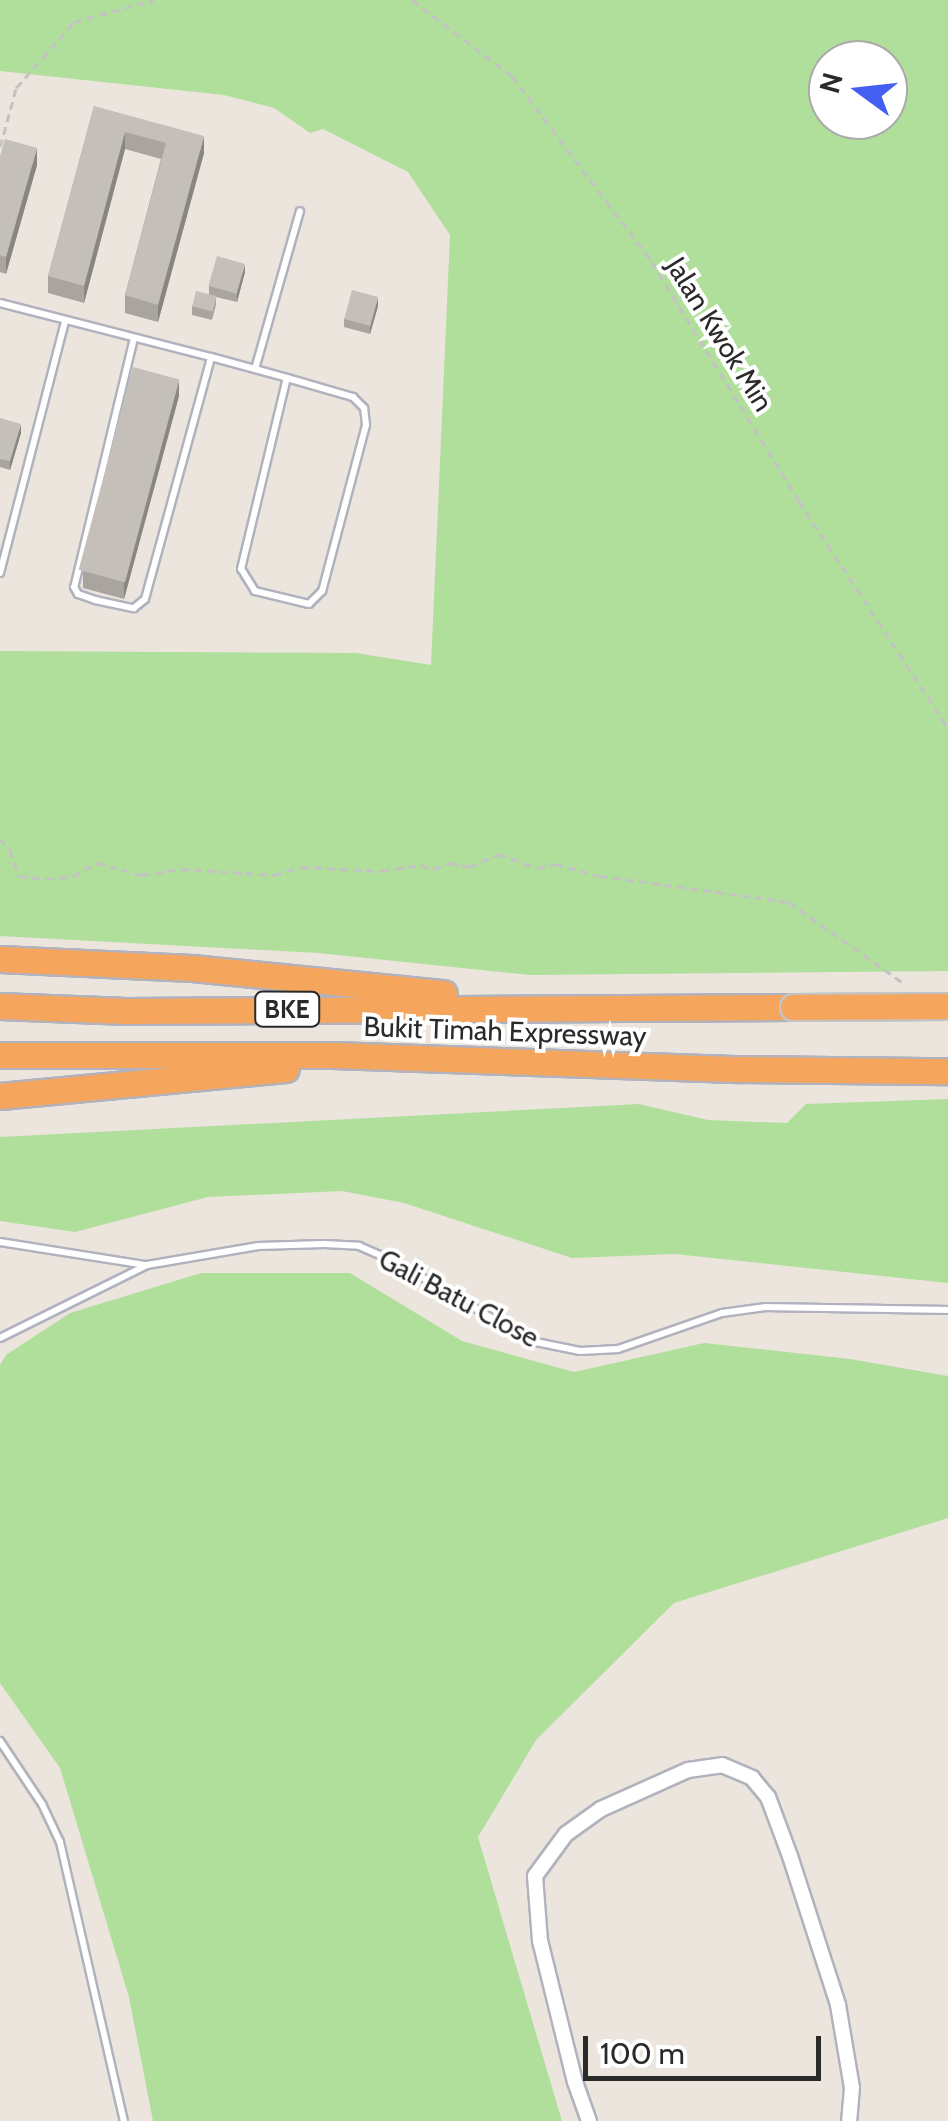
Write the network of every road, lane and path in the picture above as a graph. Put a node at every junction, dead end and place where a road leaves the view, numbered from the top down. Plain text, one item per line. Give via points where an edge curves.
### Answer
1 (154, 0) edge
2 (412, 0) edge
3 (0, 147) edge
4 (300, 211) dead end
5 (0, 303) edge
6 (65, 321) junction
7 (134, 338) junction
8 (210, 357) junction
9 (255, 370) junction
10 (287, 378) junction
11 (0, 573) edge
12 (948, 728) edge
13 (0, 839) edge
14 (0, 959) edge
15 (905, 984) dead end
16 (0, 1006) edge
17 (574, 1006) junction
18 (948, 1006) edge
19 (0, 1055) edge
20 (333, 1055) junction
21 (948, 1071) edge
22 (0, 1096) edge
23 (0, 1242) edge
24 (147, 1265) junction
25 (948, 1310) edge
26 (0, 1338) edge
27 (0, 1741) edge
28 (124, 2121) edge
29 (590, 2121) edge
30 (849, 2121) edge

1 - 3 path via 74,22 16,88
2 - 12 path, Jalan Kwok Min via 512,76 652,262
4 - 9 lane
5 - 6 lane
6 - 7 lane
6 - 11 lane
7 - 8 lane
7 - 8 lane via 74,587 96,600 134,608 145,599
8 - 9 lane
9 - 10 lane
10 - 10 lane via 354,397 366,425 322,591 309,604 255,591 241,569
13 - 15 path via 19,876 46,878 73,876 97,863 142,875 181,869 274,875 301,867 382,872 469,866 499,854 538,868 554,864 789,902
14 - 17 highway via 192,968
16 - 17 highway, Bukit Timah Expressway / BKE
17 - 18 highway, Bukit Timah Expressway / BKE, bridge
19 - 20 highway, Bukit Timah Expressway / BKE
20 - 21 highway, Bukit Timah Expressway / BKE
20 - 22 highway via 303,1068
23 - 24 lane
24 - 25 lane, Gali Batu Close via 258,1246 359,1246 531,1341 580,1352 618,1349 722,1313 766,1307
24 - 26 lane
27 - 28 lane via 60,1842
29 - 30 street via 540,1940 535,1876 566,1834 601,1809 688,1770 722,1765 752,1778 768,1797 790,1856 838,2005 852,2088

